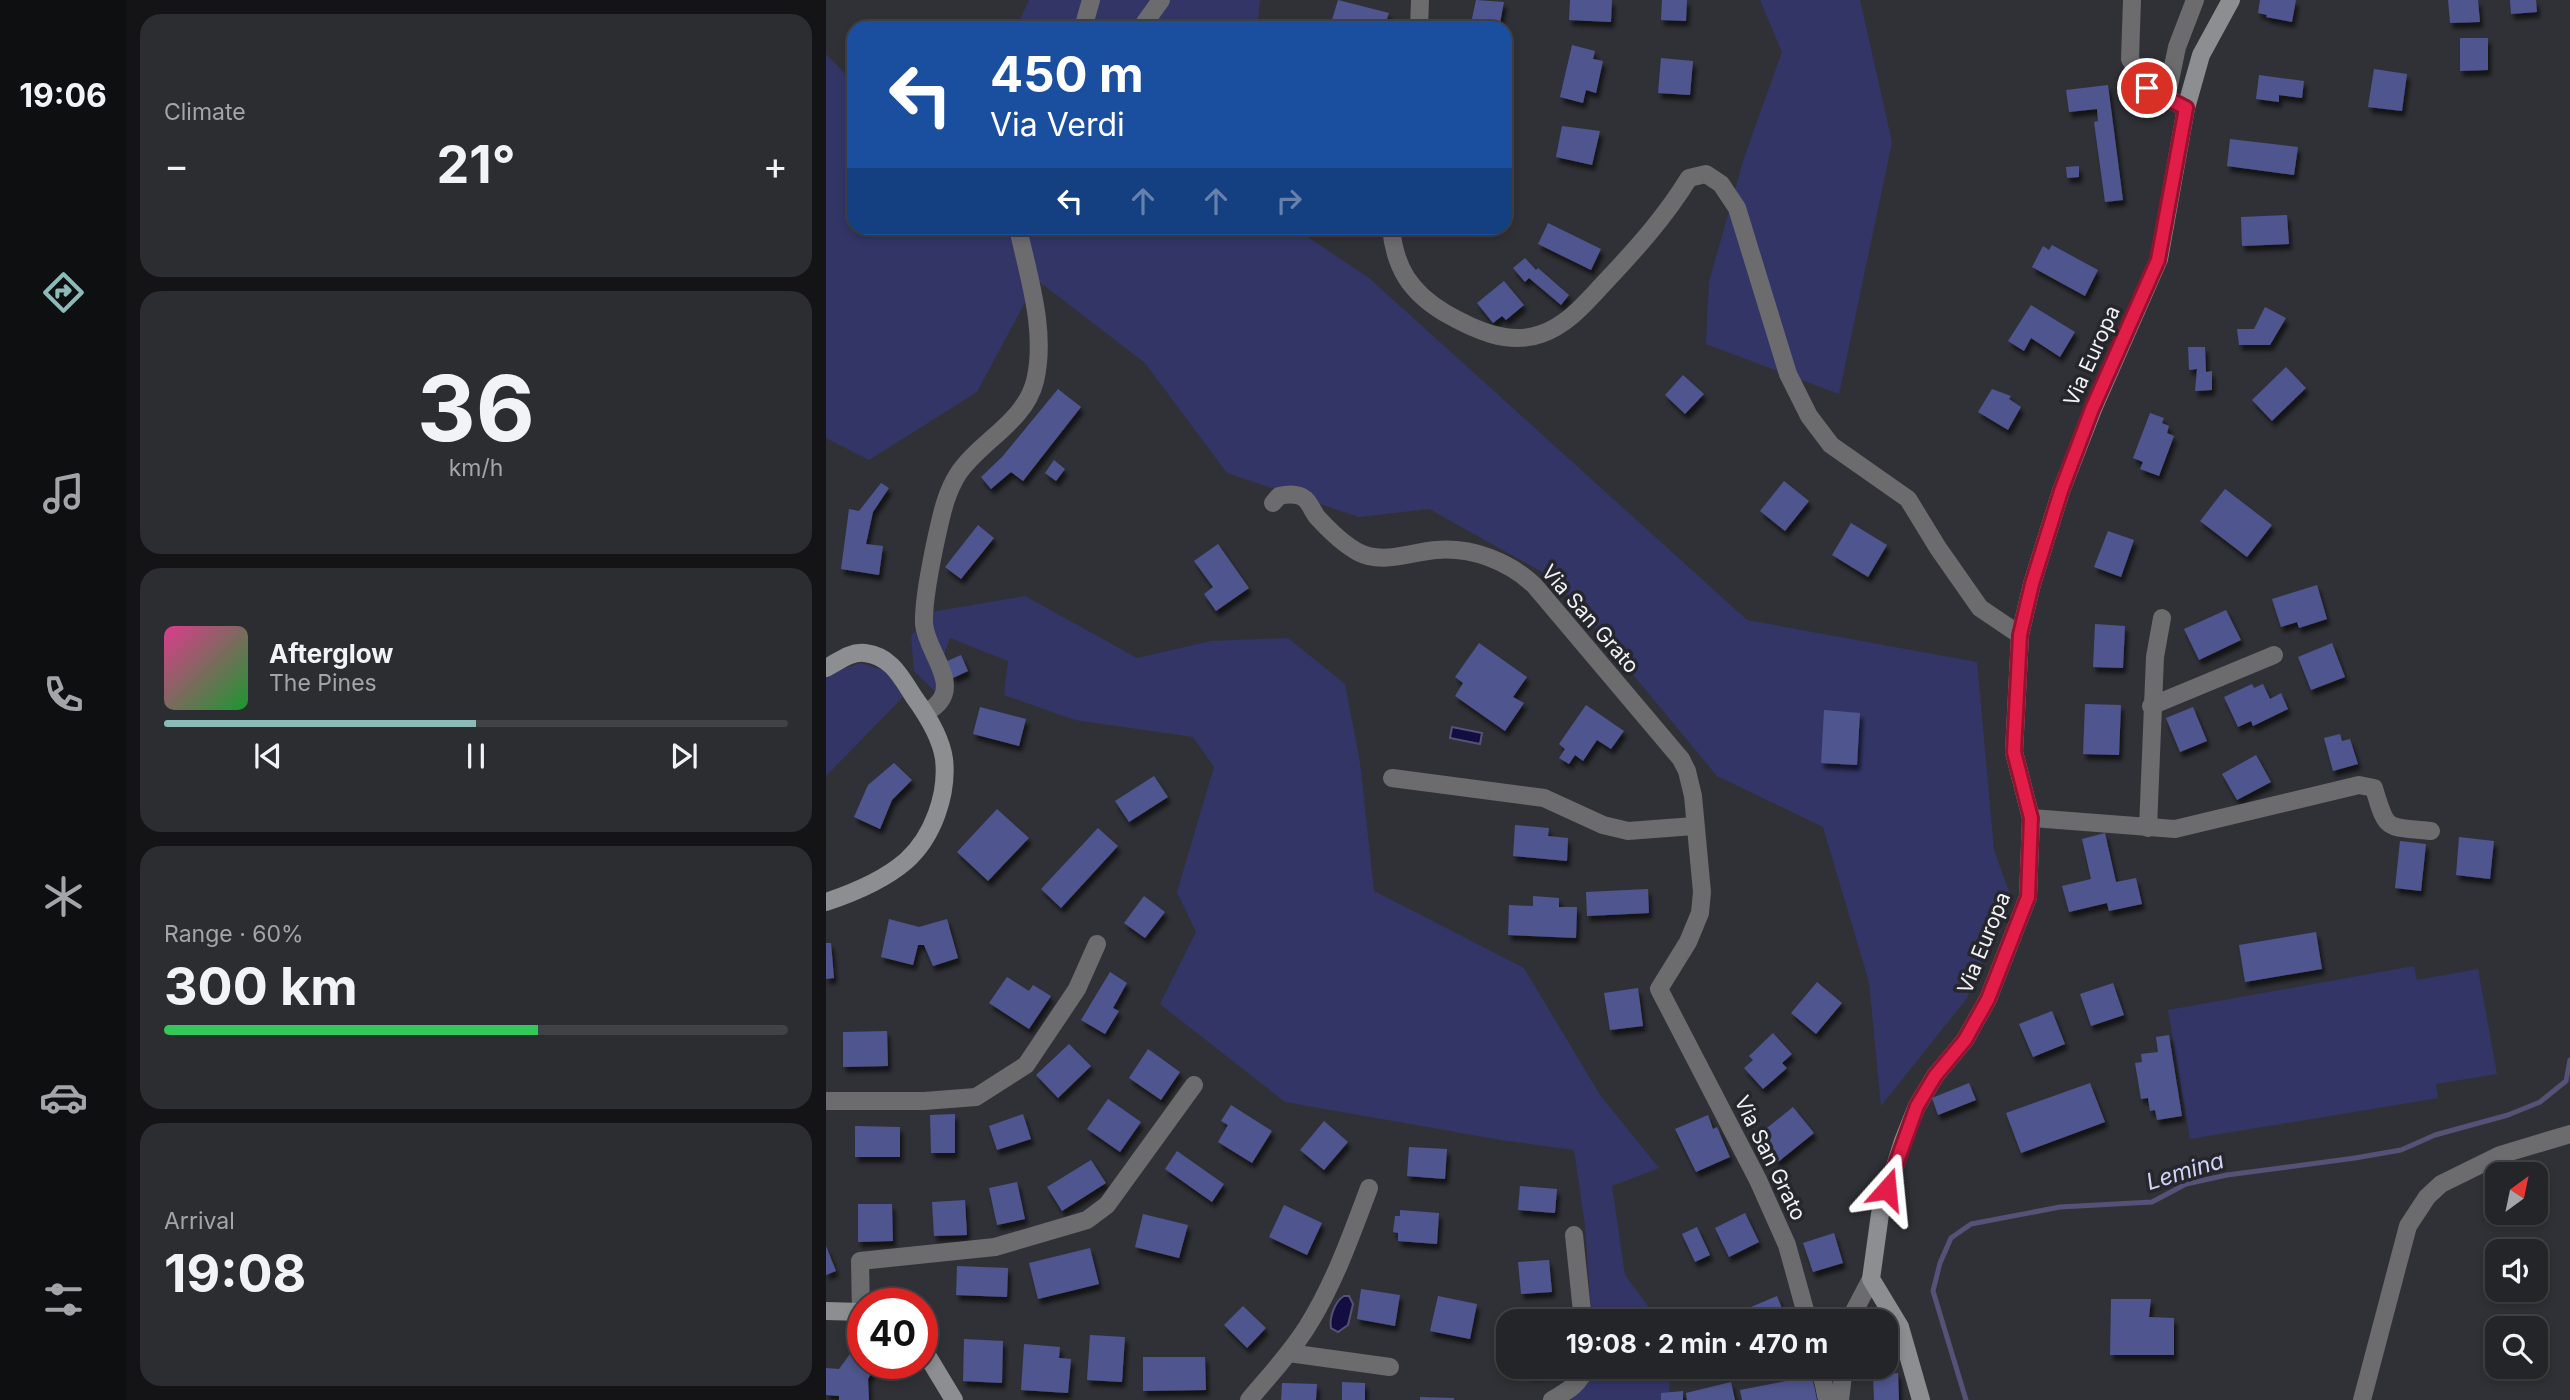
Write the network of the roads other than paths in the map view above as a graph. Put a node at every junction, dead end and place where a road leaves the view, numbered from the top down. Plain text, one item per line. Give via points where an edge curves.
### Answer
1 (1091, 0) edge
2 (1161, 0) edge
3 (1420, 0) edge
4 (2132, 0) edge
5 (2195, 0) edge
6 (2231, 0) edge
7 (1085, 21) edge
8 (1146, 21) edge
9 (1419, 21) edge
10 (2166, 100) junction
11 (2186, 108) junction
12 (1019, 235) edge
13 (1392, 235) edge
14 (1273, 503) dead end
15 (2162, 618) dead end
16 (2020, 635) junction
17 (2274, 655) dead end
18 (826, 668) edge
19 (2151, 706) junction
20 (925, 713) junction
21 (1392, 778) dead end
22 (2031, 818) junction
23 (1694, 826) junction
24 (2148, 828) junction
25 (2431, 831) dead end
26 (826, 902) edge
27 (1097, 944) dead end
28 (1194, 1085) dead end
29 (826, 1101) edge
30 (2570, 1134) edge
31 (1369, 1188) dead end
32 (1574, 1235) dead end
33 (1871, 1279) junction
34 (861, 1288) edge
35 (1582, 1309) edge
36 (1805, 1309) edge
37 (1855, 1309) edge
38 (826, 1311) edge
39 (847, 1312) edge
40 (1289, 1353) junction
41 (1390, 1367) dead end
42 (938, 1374) edge
43 (1581, 1379) edge
44 (1823, 1379) edge
45 (1843, 1379) edge
46 (954, 1400) edge
47 (1249, 1400) edge
48 (1552, 1400) edge
49 (1827, 1400) edge
50 (1840, 1400) edge
51 (1921, 1400) edge
52 (2362, 1400) edge

1 - 7 street
2 - 8 street
3 - 9 street
4 - 10 street via 2130,59 2147,88
5 - 10 street via 2177,47
6 - 11 street, Via Europa via 2200,55
10 - 11 street
11 - 16 street, Via Europa via 2158,260 2061,491
12 - 20 street via 1037,319 1035,382 1009,424 969,461 946,497 931,563 924,626 944,678 945,694 939,706
13 - 16 street via 1403,276 1435,306 1469,327 1506,338 1539,335 1568,321 1646,240 1689,178 1706,174 1721,184 1737,208 1788,374 1809,416 1831,445 1908,499 1980,608
14 - 23 street, Via San Grato via 1279,496 1292,494 1305,499 1342,540 1378,559 1435,550 1469,552 1492,558 1526,578 1681,759 1693,796
15 - 19 street
16 - 22 street, Via Europa via 2014,752
17 - 19 street
18 - 20 street via 853,653 887,660
19 - 24 street
20 - 26 street via 944,759 942,796 929,831 905,862 848,895
21 - 23 street via 1544,798 1603,825 1628,831
22 - 24 street
22 - 33 street, Via Europa via 2028,897 1988,999 1965,1040 1917,1106 1880,1214
23 - 36 street, Via San Grato via 1700,913 1659,989 1758,1180 1787,1245
24 - 25 street via 2205,824 2359,785 2374,788 2384,820 2392,827
27 - 29 street via 1077,989 1026,1065 976,1097
28 - 34 street via 1107,1205 1087,1220 995,1247 860,1261
30 - 52 street via 2500,1155 2441,1184 2427,1197 2408,1226
31 - 40 street via 1331,1282
32 - 35 street
33 - 37 street
33 - 51 street via 1900,1326
38 - 39 street
40 - 41 street
40 - 47 street
42 - 46 street
43 - 48 street
44 - 49 street
45 - 50 street

